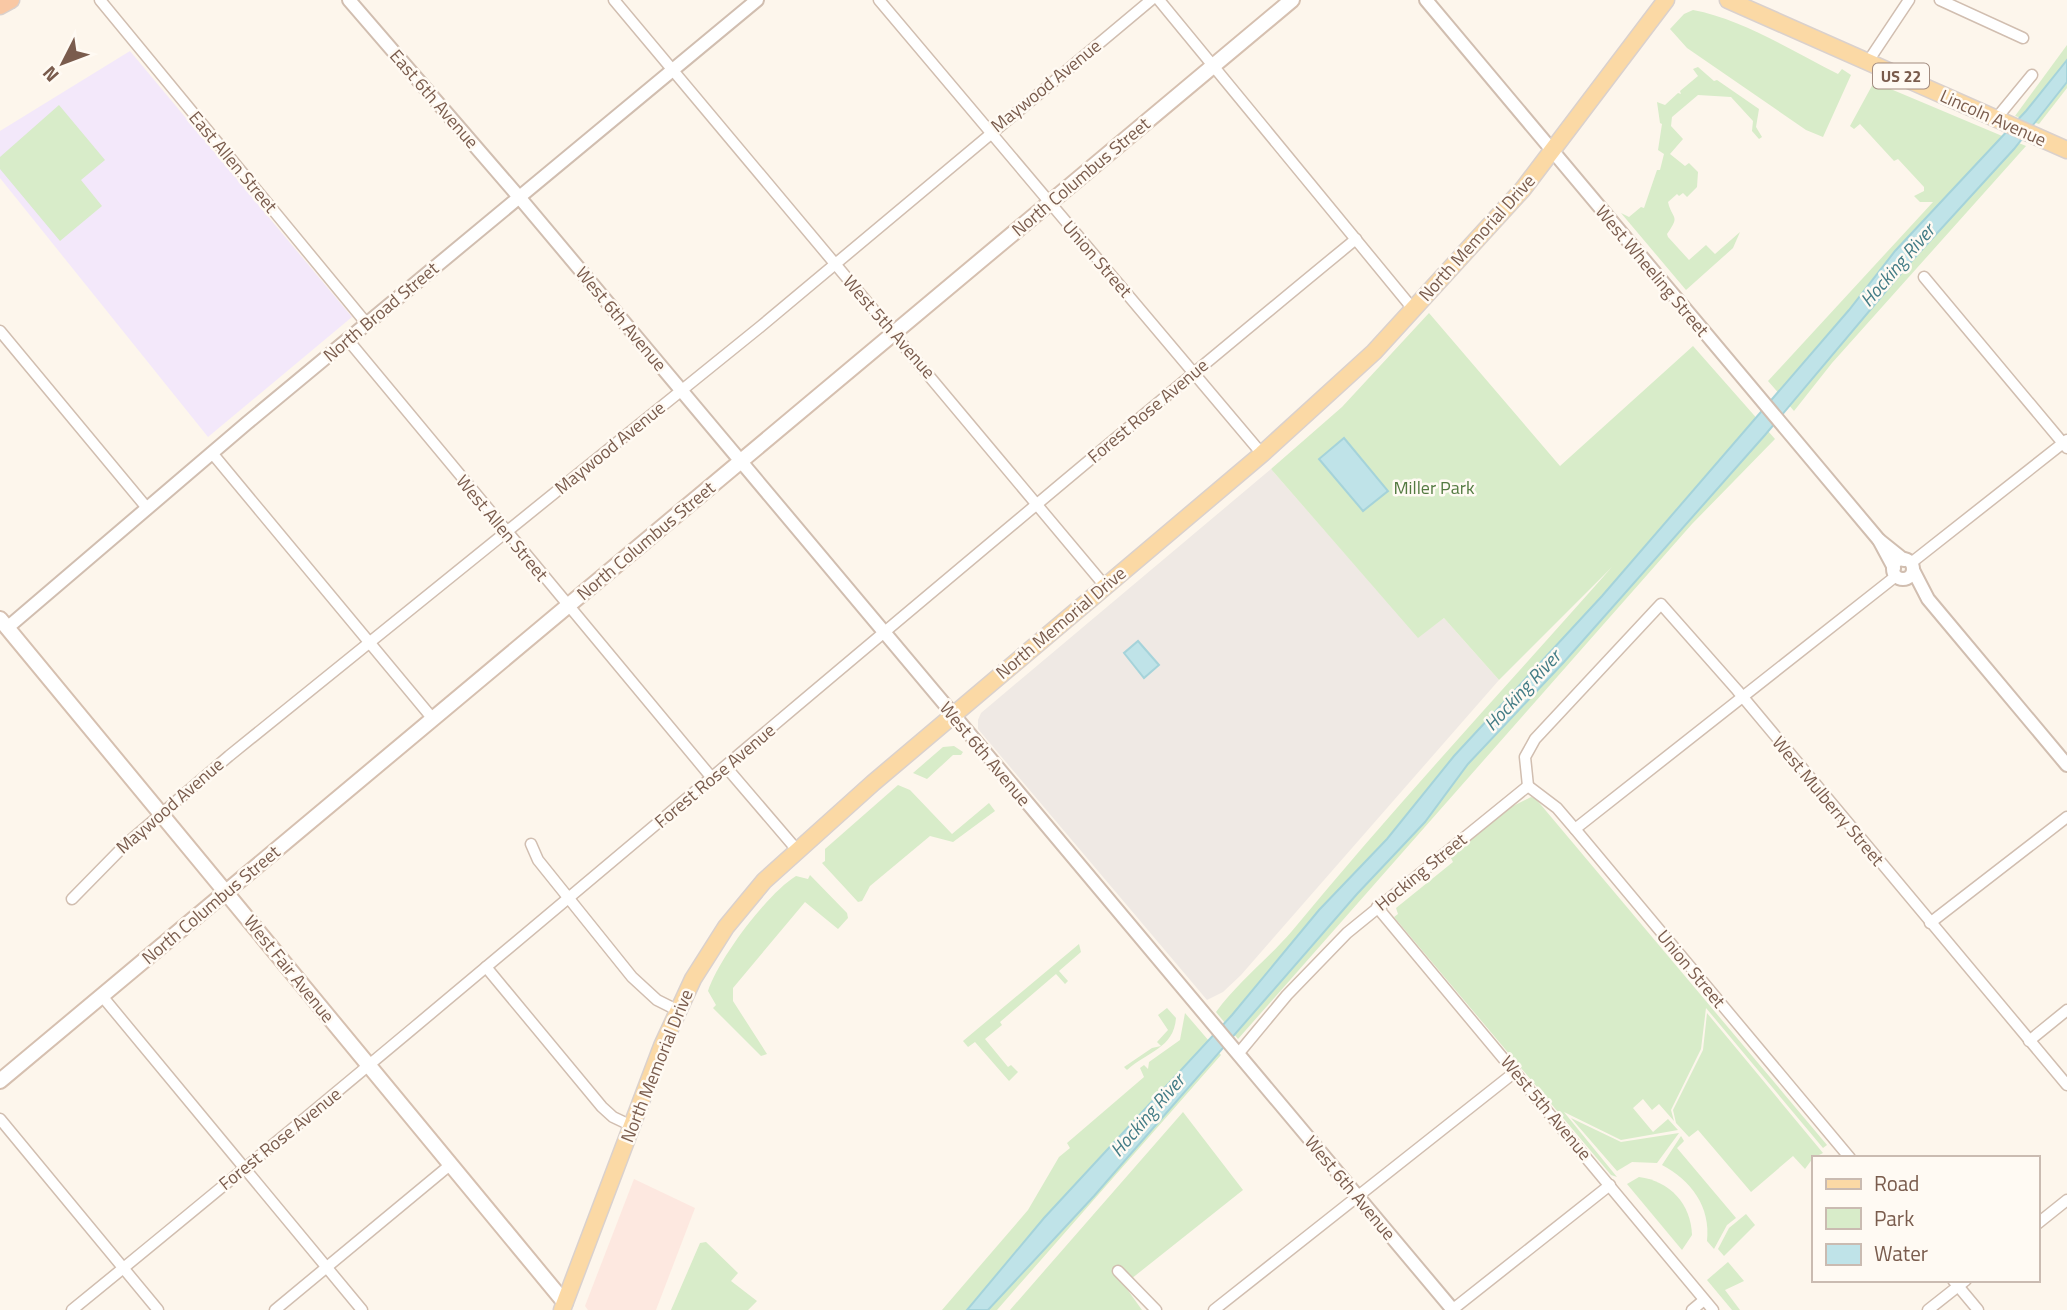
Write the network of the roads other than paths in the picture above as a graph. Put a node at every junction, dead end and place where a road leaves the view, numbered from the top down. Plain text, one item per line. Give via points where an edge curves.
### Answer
1 (10, 0) edge
2 (100, 0) edge
3 (349, 0) edge
4 (614, 0) edge
5 (757, 0) edge
6 (879, 0) edge
7 (1151, 0) edge
8 (1159, 0) edge
9 (1292, 0) edge
10 (1426, 0) edge
11 (1666, 0) edge
12 (1728, 0) edge
13 (1909, 0) edge
14 (1940, 0) edge
15 (0, 6) edge
16 (2023, 38) dead end
17 (1869, 60) junction
18 (1212, 67) junction
19 (672, 69) junction
20 (2032, 75) dead end
21 (1999, 122) junction
22 (989, 133) junction
23 (2067, 150) edge
24 (1551, 151) junction
25 (519, 197) junction
26 (1049, 204) junction
27 (1356, 239) junction
28 (836, 265) junction
29 (1924, 277) dead end
30 (1413, 309) junction
31 (367, 324) junction
32 (0, 331) edge
33 (894, 334) junction
34 (348, 340) junction
35 (1193, 373) junction
36 (681, 391) junction
37 (2065, 444) edge
38 (212, 453) junction
39 (1262, 454) junction
40 (740, 462) junction
41 (1037, 505) junction
42 (147, 508) junction
43 (505, 533) junction
44 (1878, 540) junction
45 (1910, 564) junction
46 (1897, 574) junction
47 (1105, 586) junction
48 (1928, 599) junction
49 (567, 607) junction
50 (4, 624) edge
51 (884, 633) junction
52 (371, 642) junction
53 (1742, 697) junction
54 (952, 715) junction
55 (433, 719) junction
56 (2067, 765) edge
57 (726, 766) junction
58 (712, 778) junction
59 (1528, 786) junction
60 (162, 813) junction
61 (2067, 817) edge
62 (1575, 829) junction
63 (531, 844) dead end
64 (797, 849) junction
65 (227, 892) junction
66 (569, 898) junction
67 (72, 899) dead end
68 (1377, 907) junction
69 (1930, 923) junction
70 (486, 967) junction
71 (102, 996) junction
72 (677, 1010) junction
73 (2067, 1010) edge
74 (2029, 1041) junction
75 (1236, 1052) junction
76 (369, 1067) junction
77 (1516, 1072) junction
78 (0, 1081) edge
79 (2067, 1085) edge
80 (0, 1119) edge
81 (632, 1126) junction
82 (1848, 1156) edge
83 (450, 1165) junction
84 (245, 1168) junction
85 (1610, 1185) junction
86 (1357, 1197) junction
87 (2067, 1200) edge
88 (2039, 1222) edge
89 (327, 1268) junction
90 (123, 1269) junction
91 (1118, 1271) dead end
92 (1959, 1282) edge
93 (1704, 1300) junction
94 (565, 1308) edge
95 (72, 1310) edge
96 (158, 1310) edge
97 (275, 1310) edge
98 (362, 1310) edge
99 (1156, 1310) edge
100 (1214, 1310) edge
101 (1452, 1310) edge
102 (1692, 1310) edge
103 (1713, 1310) edge
104 (1928, 1310) edge
105 (1978, 1310) edge

1 - 15 highway
2 - 31 street, East Allen Street
3 - 25 street, East 6th Avenue
4 - 19 street, West 5th Avenue
5 - 19 street, North Broad Street
6 - 22 street, Union Street
7 - 22 street, Maywood Avenue
8 - 18 street
9 - 18 main road, North Columbus Street
10 - 24 street, West Wheeling Street
11 - 24 main road, North Memorial Drive
12 - 17 main road, Lincoln Avenue / US 22
13 - 17 street
14 - 16 street
17 - 21 main road, Lincoln Avenue / US 22
18 - 26 main road, North Columbus Street
18 - 27 street
19 - 25 street, North Broad Street
19 - 28 street, West 5th Avenue
20 - 21 street
21 - 23 main road, Lincoln Avenue / US 22
22 - 26 street, Union Street
22 - 28 street, Maywood Avenue
24 - 30 main road, North Memorial Drive via 1523,189
24 - 44 street, West Wheeling Street
25 - 31 street, North Broad Street
25 - 36 street, West 6th Avenue
26 - 33 main road, North Columbus Street
26 - 35 street, Union Street
27 - 30 street
27 - 35 street, Forest Rose Avenue
28 - 33 street, West 5th Avenue
28 - 36 street, Maywood Avenue
29 - 37 street
30 - 39 main road, North Memorial Drive via 1342,383
31 - 34 street, North Broad Street
32 - 42 street
33 - 40 main road, North Columbus Street
33 - 41 street, West 5th Avenue
34 - 38 street, North Broad Street
34 - 43 street, West Allen Street
35 - 39 street, Union Street
35 - 41 street, Forest Rose Avenue
36 - 40 street, West 6th Avenue
36 - 43 street, Maywood Avenue
37 - 45 street
38 - 42 street, North Broad Street
38 - 52 street
39 - 47 main road, North Memorial Drive
40 - 49 main road, North Columbus Street
40 - 51 street, West 6th Avenue
41 - 47 street, West 5th Avenue
41 - 51 street, Forest Rose Avenue
42 - 50 street, North Broad Street
43 - 49 street, West Allen Street
43 - 52 street, Maywood Avenue
44 - 45 street, West Wheeling Street
44 - 46 street, West Wheeling Street
45 - 46 street via 1909,578
45 - 48 street, West Wheeling Street
46 - 48 street, West Wheeling Street
46 - 53 street
47 - 54 main road, North Memorial Drive
48 - 56 street, West Wheeling Street
49 - 55 main road, North Columbus Street
49 - 58 street, West Allen Street
50 - 60 main road, West Fair Avenue
51 - 54 street, West 6th Avenue
51 - 57 street, Forest Rose Avenue
52 - 55 street
52 - 60 street, Maywood Avenue
53 - 59 street, West Mulberry Street via 1661,604 1556,714 1528,750
53 - 62 street
53 - 69 street, West Mulberry Street
54 - 64 main road, North Memorial Drive
54 - 75 street, West 6th Avenue
55 - 65 main road, North Columbus Street
57 - 58 street, Forest Rose Avenue
57 - 64 street
58 - 66 street, Forest Rose Avenue
59 - 62 street, Union Street
59 - 68 street, Hocking Street
60 - 65 main road, West Fair Avenue
60 - 67 street, Maywood Avenue via 100,867
61 - 69 street
62 - 82 street, Union Street
63 - 66 street
64 - 72 main road, North Memorial Drive via 726,927
65 - 71 main road, North Columbus Street
65 - 76 main road, West Fair Avenue
66 - 70 street, Forest Rose Avenue
66 - 72 street via 632,977 657,1000
68 - 75 street, Hocking Street via 1316,963
68 - 77 street, West 5th Avenue
69 - 74 street, West Mulberry Street
70 - 76 street, Forest Rose Avenue
70 - 81 street via 602,1107
71 - 78 main road, North Columbus Street
71 - 84 street
72 - 81 main road, North Memorial Drive
73 - 74 street
74 - 79 street, West Mulberry Street
75 - 86 street, West 6th Avenue
76 - 83 main road, West Fair Avenue
76 - 84 street, Forest Rose Avenue
77 - 85 street, West 5th Avenue
77 - 86 street
80 - 90 street
81 - 94 main road, North Memorial Drive
83 - 89 street
83 - 94 main road, West Fair Avenue
84 - 89 street
84 - 90 street, Forest Rose Avenue
85 - 93 street, West 5th Avenue
85 - 101 street
86 - 100 street
86 - 101 street, West 6th Avenue
87 - 88 street
89 - 97 street
89 - 98 street
90 - 95 street, Forest Rose Avenue
90 - 96 street
91 - 99 street
92 - 104 street
92 - 105 street
93 - 102 street
93 - 103 street, West 5th Avenue

